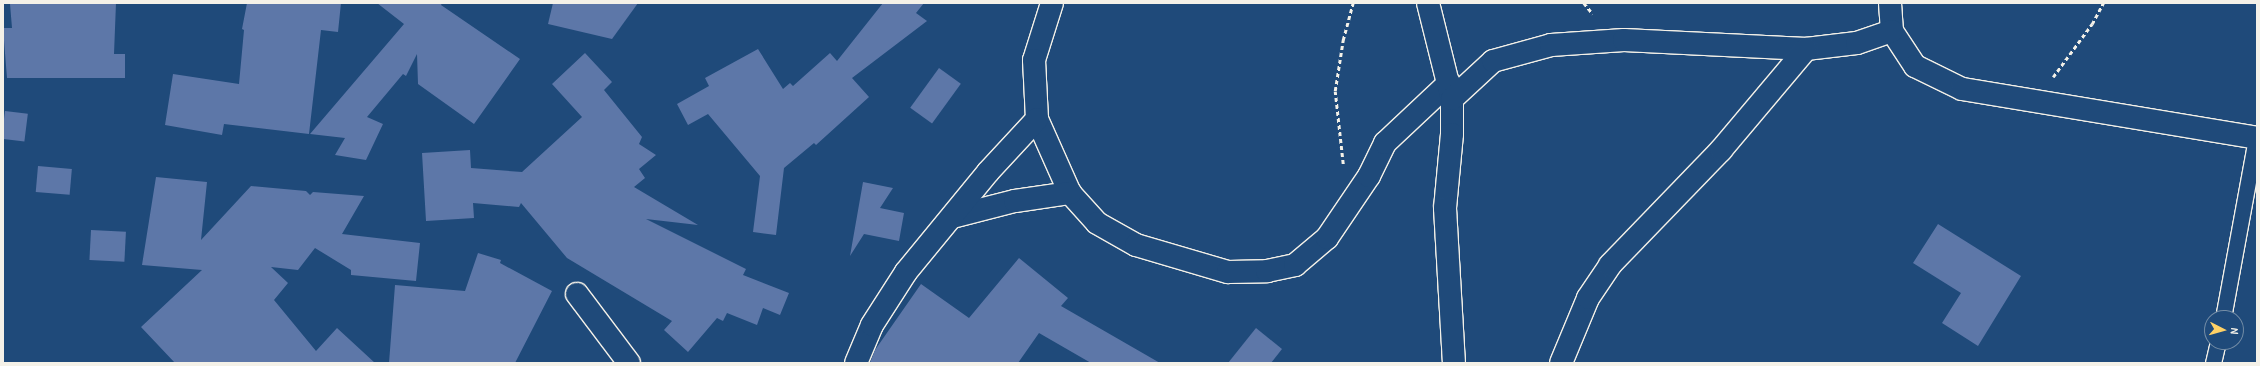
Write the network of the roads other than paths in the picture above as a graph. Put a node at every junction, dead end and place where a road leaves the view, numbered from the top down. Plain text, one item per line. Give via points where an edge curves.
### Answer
1 (1428, 3) edge
2 (1890, 3) edge
3 (1045, 7) edge
4 (1892, 31) junction
5 (1806, 48) junction
6 (1450, 91) junction
7 (1037, 119) junction
8 (2257, 138) edge
9 (1070, 193) junction
10 (952, 217) junction
11 (577, 294) dead end
12 (2225, 310) edge
13 (2216, 350) edge
14 (629, 363) edge
15 (856, 363) edge
16 (1454, 363) edge
17 (1561, 363) edge
18 (2213, 363) edge

1 - 6 street
2 - 4 street
3 - 7 street via 1034,60
4 - 5 street via 1857,43
4 - 8 street via 1915,66 1962,89
5 - 6 street via 1624,40 1551,45 1493,61
5 - 17 street via 1721,150 1610,265 1588,298
6 - 9 street via 1385,143 1369,176 1327,238 1295,265 1267,272 1228,272 1136,245 1097,223
6 - 16 street via 1452,134 1446,208
7 - 9 street
7 - 10 street via 988,172
8 - 12 lane
9 - 10 street via 1015,201
10 - 15 street via 906,272 872,325
11 - 14 street
13 - 18 lane

